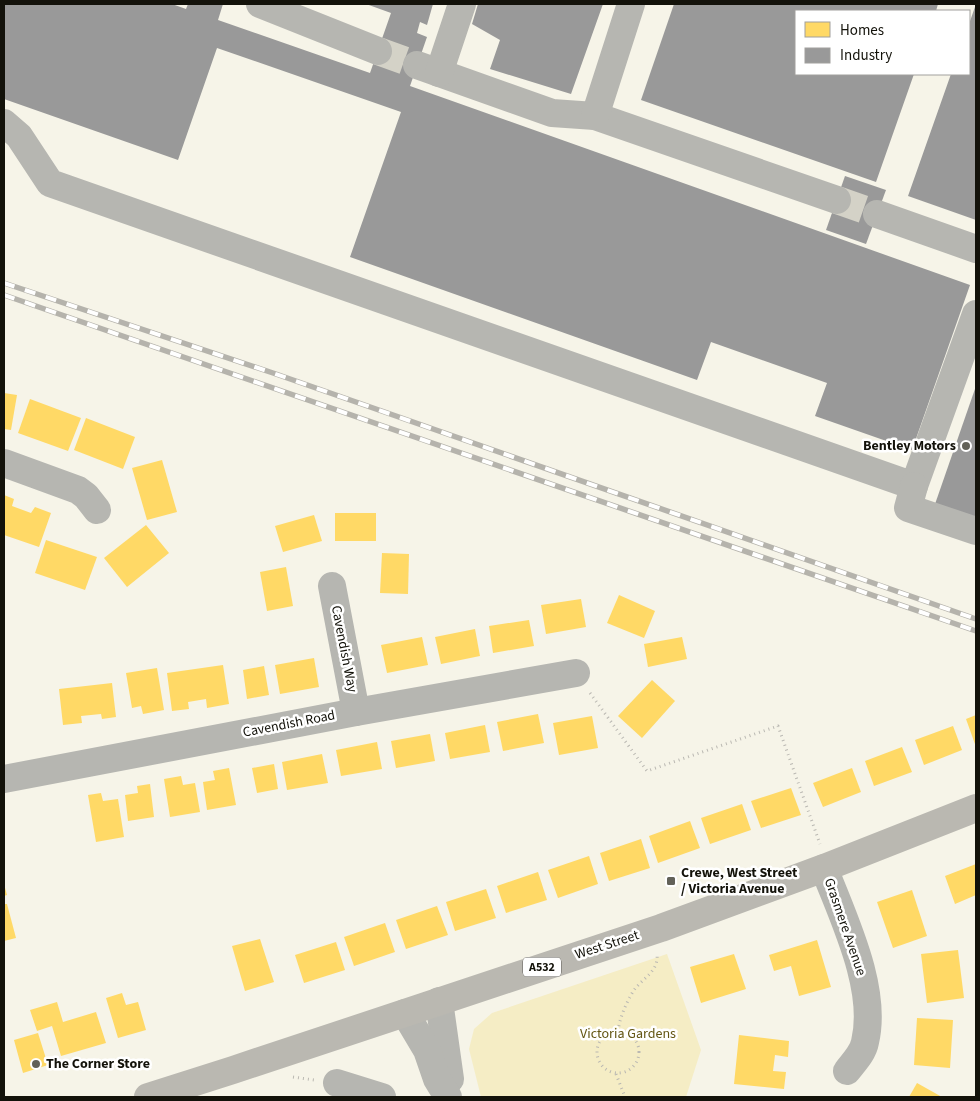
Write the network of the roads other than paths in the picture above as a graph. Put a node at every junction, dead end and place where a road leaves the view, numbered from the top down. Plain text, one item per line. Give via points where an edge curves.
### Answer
1 (260, 4) edge
2 (462, 4) edge
3 (631, 4) edge
4 (378, 51) tunnel mouth
5 (595, 116) junction
6 (4, 123) edge
7 (837, 200) tunnel mouth
8 (877, 214) tunnel mouth
9 (976, 249) edge
10 (976, 314) edge
11 (4, 463) edge
12 (914, 486) junction
13 (97, 510) dead end
14 (976, 532) edge
15 (332, 586) dead end
16 (576, 673) road end
17 (356, 712) junction
18 (4, 779) edge
19 (976, 808) edge
20 (826, 867) junction
21 (439, 1001) junction
22 (405, 1012) junction
23 (847, 1071) dead end
24 (337, 1083) dead end
25 (448, 1096) edge
26 (148, 1097) edge
27 (382, 1097) edge

1 - 4 street
2 - 5 street via 428,69 552,113
3 - 5 street
5 - 7 street
6 - 12 street via 19,136 50,183
8 - 9 street
10 - 12 street
11 - 13 street via 78,490
12 - 14 street via 908,508
15 - 17 street, Cavendish Way
16 - 17 street, Cavendish Road
17 - 18 street, Cavendish Road
19 - 20 main road, West Street / A532
20 - 21 main road, West Street / A532 via 651,931
20 - 23 street, Grasmere Avenue via 858,957 866,997 865,1043
21 - 22 main road, West Street / A532
21 - 25 street via 451,1077
22 - 25 street
22 - 26 main road, West Street / A532
24 - 27 street

